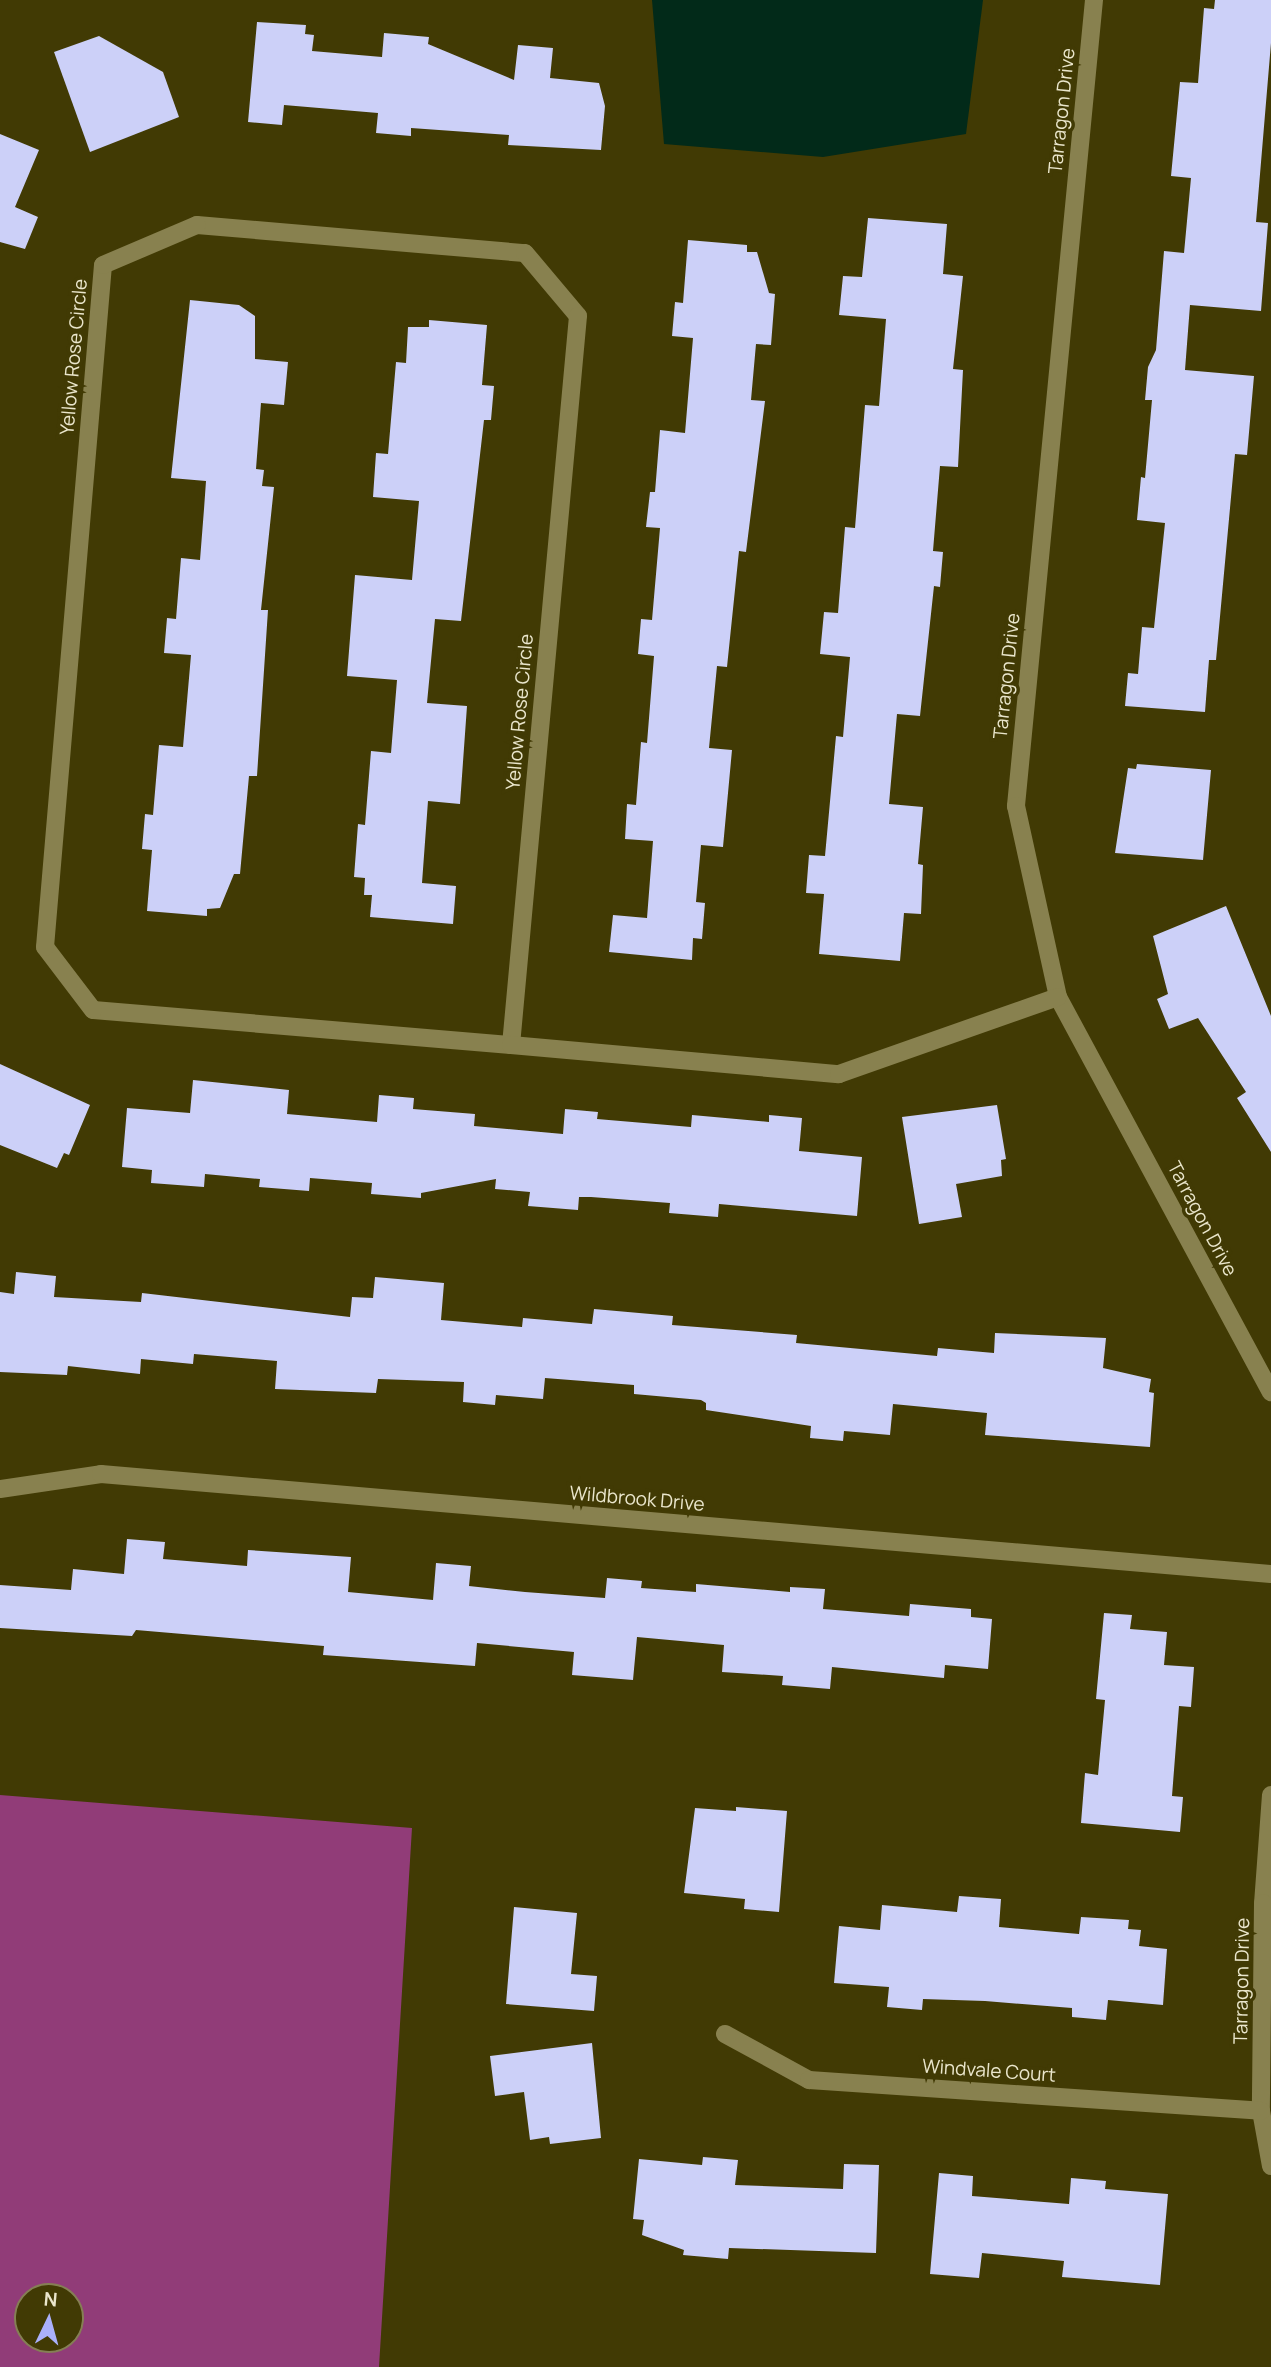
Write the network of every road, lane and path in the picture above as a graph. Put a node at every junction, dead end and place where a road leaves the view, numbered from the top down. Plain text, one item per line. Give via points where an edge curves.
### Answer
1 (1094, 0) edge
2 (1058, 996) junction
3 (511, 1045) junction
4 (1271, 1392) edge
5 (0, 1489) edge
6 (1271, 1574) edge
7 (1271, 1795) edge
8 (1267, 1904) edge
9 (725, 2034) dead end
10 (1261, 2111) junction
11 (1271, 2166) edge

1 - 2 street, Tarragon Drive via 1016,806
2 - 3 street, Yellow Rose Circle via 838,1073
2 - 4 street, Tarragon Drive
3 - 3 street, Yellow Rose Circle via 93,1010 45,947 103,265 197,225 525,253 578,316
5 - 6 street, Wildbrook Drive via 101,1474
7 - 8 street, Tarragon Drive
8 - 10 street, Tarragon Drive
9 - 10 street, Windvale Court via 808,2080
10 - 11 street, Tarragon Drive

